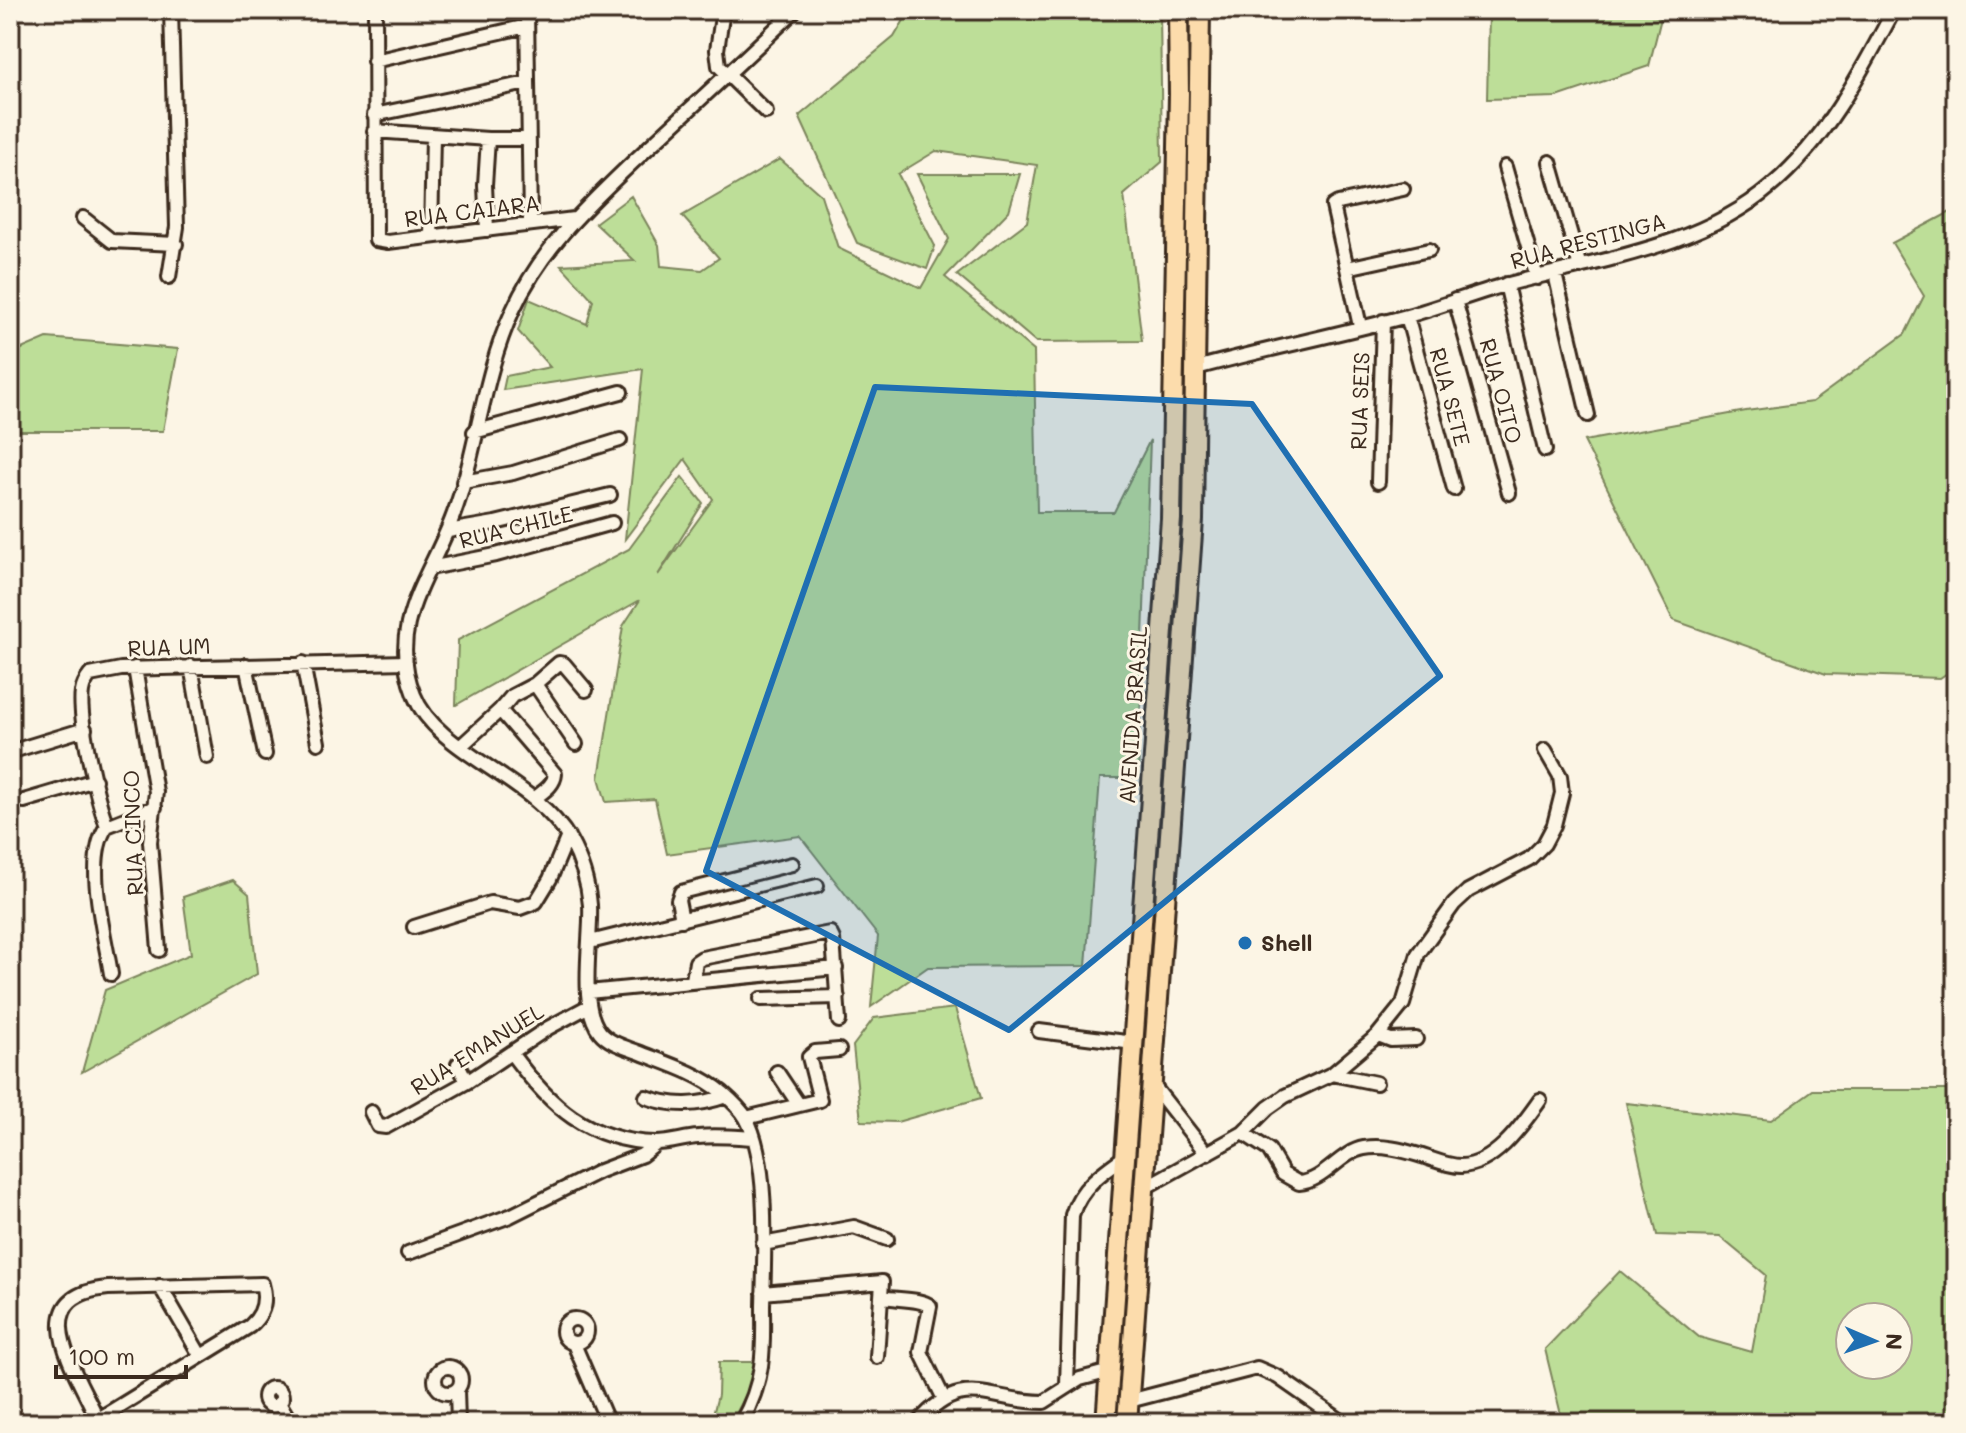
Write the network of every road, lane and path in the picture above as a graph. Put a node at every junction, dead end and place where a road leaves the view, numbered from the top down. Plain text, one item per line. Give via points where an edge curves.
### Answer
1 (171, 10) edge
2 (375, 10) edge
3 (527, 10) edge
4 (723, 10) edge
5 (795, 10) edge
6 (1178, 10) edge
7 (1200, 10) edge
8 (1894, 10) edge
9 (527, 26) junction
10 (374, 61) junction
11 (726, 75) junction
12 (527, 83) junction
13 (766, 112) dead end
14 (374, 115) junction
15 (374, 131) junction
16 (433, 135) junction
17 (488, 139) junction
18 (528, 139) junction
19 (1550, 162) dead end
20 (1505, 167) dead end
21 (1403, 189) dead end
22 (83, 218) dead end
23 (574, 219) junction
24 (530, 222) junction
25 (487, 230) junction
26 (431, 236) junction
27 (176, 244) junction
28 (1429, 250) dead end
29 (1580, 267) junction
30 (1347, 268) junction
31 (1555, 274) junction
32 (169, 277) dead end
33 (1537, 278) junction
34 (1506, 284) junction
35 (1455, 300) junction
36 (1407, 316) junction
37 (1383, 321) junction
38 (1360, 326) junction
39 (1196, 368) junction
40 (621, 392) dead end
41 (1588, 415) dead end
42 (474, 432) junction
43 (620, 440) dead end
44 (1545, 450) dead end
45 (463, 482) junction
46 (1378, 482) dead end
47 (1454, 489) dead end
48 (1509, 493) dead end
49 (610, 495) dead end
50 (612, 523) dead end
51 (448, 531) junction
52 (430, 568) junction
53 (406, 662) junction
54 (303, 663) junction
55 (246, 665) junction
56 (191, 666) junction
57 (135, 668) junction
58 (535, 684) junction
59 (586, 690) dead end
60 (500, 710) junction
61 (85, 729) junction
62 (318, 743) dead end
63 (576, 744) dead end
64 (461, 746) junction
65 (1545, 750) dead end
66 (13, 751) dead end
67 (265, 754) dead end
68 (207, 757) dead end
69 (95, 780) junction
70 (534, 799) junction
71 (24, 801) dead end
72 (155, 807) junction
73 (107, 826) junction
74 (568, 836) junction
75 (792, 864) dead end
76 (817, 886) dead end
77 (682, 920) junction
78 (414, 927) dead end
79 (590, 942) junction
80 (159, 950) dead end
81 (836, 968) junction
82 (111, 974) dead end
83 (693, 980) junction
84 (588, 992) junction
85 (838, 997) junction
86 (761, 999) dead end
87 (589, 1006) junction
88 (839, 1021) dead end
89 (1039, 1031) dead end
90 (1378, 1035) junction
91 (1416, 1039) dead end
92 (1134, 1043) junction
93 (839, 1050) dead end
94 (511, 1053) junction
95 (458, 1064) dead end
96 (777, 1072) dead end
97 (1332, 1074) junction
98 (467, 1082) junction
99 (1376, 1083) dead end
100 (1152, 1084) junction
101 (726, 1096) junction
102 (646, 1097) dead end
103 (1540, 1100) dead end
104 (799, 1105) junction
105 (371, 1112) dead end
106 (746, 1118) junction
107 (1243, 1133) junction
108 (753, 1138) junction
109 (657, 1143) junction
110 (1207, 1154) junction
111 (1127, 1155) junction
112 (1144, 1188) junction
113 (887, 1239) dead end
114 (763, 1244) junction
115 (408, 1253) dead end
116 (160, 1286) junction
117 (763, 1293) junction
118 (883, 1297) junction
119 (574, 1344) dead end
120 (200, 1355) junction
121 (877, 1357) dead end
122 (1110, 1371) junction
123 (1067, 1386) junction
124 (457, 1390) dead end
125 (944, 1399) junction
126 (1129, 1401) junction
127 (279, 1403) dead end
128 (95, 1421) edge
129 (291, 1423) edge
130 (458, 1423) edge
131 (608, 1423) edge
132 (741, 1423) edge
133 (918, 1423) edge
134 (1106, 1423) edge
135 (1127, 1423) edge
136 (1344, 1423) edge

1 - 27 street
2 - 10 street
3 - 9 street
4 - 11 street via 717,56
5 - 11 street
6 - 92 highway, AVENIDA BRASIL via 1171,519
7 - 39 highway
8 - 29 street, RUA RESTINGA via 1856,80 1808,150 1770,188 1719,221
9 - 10 street
9 - 12 street
10 - 14 street
11 - 13 street
11 - 23 street
12 - 14 street
12 - 18 street
14 - 15 street
15 - 16 street
15 - 26 street, RUA CAIARA via 376,240
16 - 17 street
16 - 26 street
17 - 18 street
17 - 25 street
18 - 24 street
19 - 29 street
20 - 33 street
21 - 30 street via 1335,205
22 - 27 street via 112,241
23 - 24 street, RUA CAIARA
23 - 42 street via 535,269 511,314
24 - 25 street, RUA CAIARA
25 - 26 street, RUA CAIARA
27 - 32 street
28 - 30 street
29 - 31 street, RUA RESTINGA
30 - 38 street
31 - 33 street, RUA RESTINGA
31 - 41 street
33 - 34 street, RUA RESTINGA
34 - 35 street, RUA RESTINGA
34 - 44 street
35 - 36 street, RUA RESTINGA
35 - 48 street, RUA OITO
36 - 37 street, RUA RESTINGA
36 - 47 street, RUA SETE
37 - 38 street, RUA RESTINGA
37 - 46 street, RUA SEIS
38 - 39 street, RUA RESTINGA
39 - 100 highway via 1193,520
40 - 42 street
42 - 45 street
43 - 45 street via 513,473
45 - 51 street
49 - 51 street
50 - 52 street, RUA CHILE
51 - 52 street
52 - 53 street via 409,612
53 - 54 street, RUA UM
53 - 64 street via 424,714
54 - 55 street, RUA UM
54 - 62 street
55 - 56 street, RUA UM
55 - 67 street
56 - 57 street, RUA UM
56 - 68 street
57 - 61 street, RUA UM via 90,675 82,692
57 - 72 street, RUA CINCO
58 - 59 street via 559,663
58 - 60 street via 512,696
58 - 63 street
60 - 64 street
60 - 70 street via 555,774
61 - 66 street
61 - 69 street, RUA UM
64 - 70 street
65 - 90 street via 1560,776 1562,793 1544,844 1529,859 1454,904 1418,954 1403,1004
69 - 71 street
69 - 73 street, RUA UM
70 - 74 street
72 - 73 street
72 - 80 street, RUA CINCO via 150,842
73 - 82 street via 97,843 96,859
74 - 78 street via 536,902 520,908 490,903
74 - 79 street via 588,884
75 - 77 street via 681,892
76 - 77 street
77 - 79 street
79 - 84 street
81 - 83 street
81 - 83 street via 830,933 702,958 696,962
81 - 85 street
83 - 84 street
84 - 87 street
85 - 86 street
85 - 88 street
87 - 94 street, RUA EMANUEL
87 - 101 street via 604,1036 705,1080
89 - 92 street
90 - 91 street
90 - 97 street
92 - 111 highway, AVENIDA BRASIL
93 - 104 street via 809,1057 821,1095
94 - 98 street, RUA EMANUEL
94 - 109 street via 528,1077 572,1118 611,1137
95 - 98 street
96 - 104 street
97 - 99 street
97 - 107 street via 1276,1101
98 - 105 street, RUA EMANUEL via 386,1127 378,1126
100 - 110 street
100 - 112 highway
101 - 102 street via 687,1105
101 - 106 street
103 - 107 street via 1515,1134 1472,1165 1366,1148 1299,1183 1286,1177 1269,1150
104 - 106 street
106 - 108 street
107 - 110 street
108 - 109 street via 703,1136
108 - 114 street
109 - 115 street via 642,1155 510,1216
110 - 112 street
111 - 122 highway, AVENIDA BRASIL
111 - 123 street via 1075,1203
112 - 126 highway
113 - 114 street via 854,1227
114 - 117 street
116 - 120 street
116 - 120 street via 262,1284 264,1300 257,1320
116 - 128 street via 88,1290 67,1302 62,1312 62,1341
117 - 118 street via 881,1281
117 - 132 street via 761,1368
118 - 121 street
118 - 125 street via 928,1303 921,1352
119 - 131 street
120 - 128 street
122 - 123 street
122 - 134 highway, AVENIDA BRASIL
123 - 125 street via 1044,1402 970,1392
124 - 130 street
125 - 133 street
126 - 135 highway
126 - 136 street via 1262,1369
127 - 129 street

